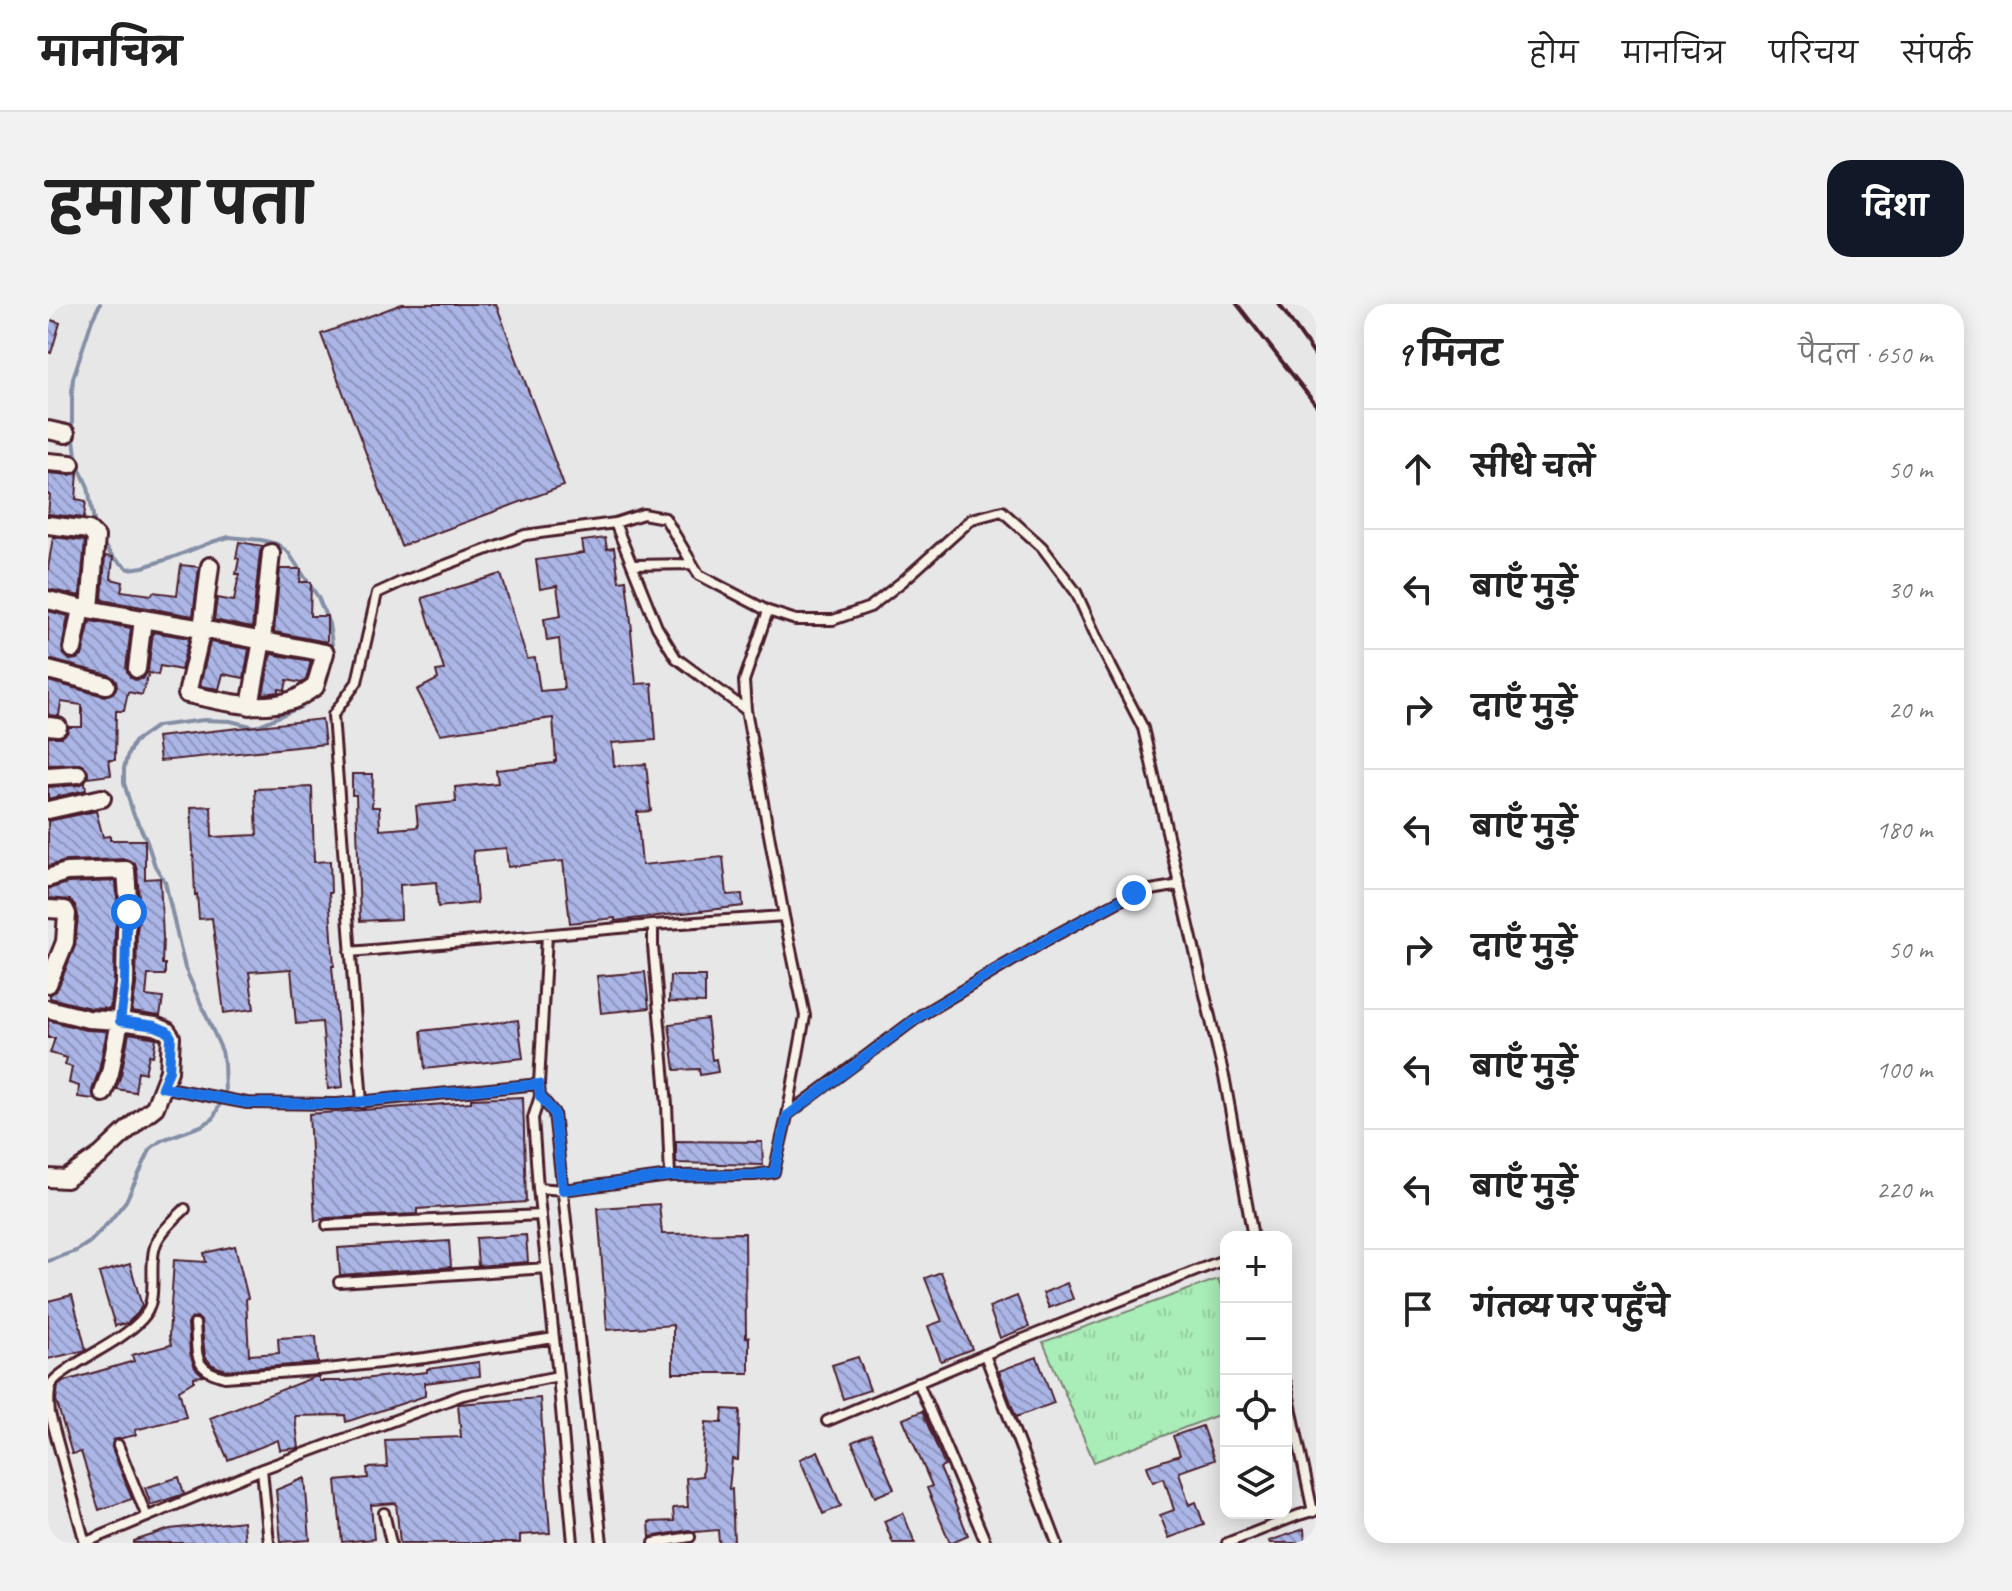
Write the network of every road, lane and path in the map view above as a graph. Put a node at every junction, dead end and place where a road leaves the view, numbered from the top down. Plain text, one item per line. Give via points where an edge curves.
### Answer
1 (48, 430) edge
2 (66, 434) dead end
3 (48, 462) edge
4 (71, 464) dead end
5 (615, 523) junction
6 (48, 525) edge
7 (271, 553) dead end
8 (692, 564) junction
9 (632, 565) junction
10 (210, 566) dead end
11 (48, 600) edge
12 (85, 608) junction
13 (768, 611) junction
14 (143, 619) junction
15 (202, 629) junction
16 (262, 640) junction
17 (73, 649) dead end
18 (137, 669) dead end
19 (48, 670) edge
20 (106, 685) dead end
21 (250, 706) junction
22 (746, 710) junction
23 (78, 774) dead end
24 (48, 776) edge
25 (102, 798) dead end
26 (48, 810) edge
27 (48, 878) edge
28 (1180, 885) junction
29 (48, 909) edge
30 (784, 916) junction
31 (653, 925) junction
32 (547, 935) junction
33 (350, 952) junction
34 (48, 984) edge
35 (48, 1009) edge
36 (120, 1021) junction
37 (539, 1084) junction
38 (168, 1088) junction
39 (103, 1093) dead end
40 (540, 1096) junction
41 (362, 1103) junction
42 (787, 1116) junction
43 (670, 1176) junction
44 (48, 1178) edge
45 (538, 1188) junction
46 (563, 1190) junction
47 (185, 1209) dead end
48 (541, 1215) junction
49 (327, 1225) dead end
50 (1252, 1231) edge
51 (1220, 1261) edge
52 (547, 1268) junction
53 (339, 1282) dead end
54 (195, 1324) dead end
55 (554, 1338) junction
56 (985, 1355) junction
57 (558, 1376) junction
58 (918, 1382) junction
59 (1292, 1409) edge
60 (827, 1421) dead end
61 (118, 1445) dead end
62 (262, 1469) junction
63 (1315, 1511) edge
64 (384, 1513) dead end
65 (147, 1517) junction
66 (690, 1537) dead end
67 (84, 1543) edge
68 (269, 1543) edge
69 (391, 1543) edge
70 (573, 1543) edge
71 (602, 1543) edge
72 (654, 1543) edge
73 (986, 1543) edge
74 (1057, 1543) edge
75 (1227, 1543) edge

1 - 2 street
3 - 4 street
5 - 8 lane via 643,514 665,518
5 - 9 lane
5 - 33 lane via 525,535 377,593 357,682 333,715
6 - 12 street via 89,530 96,537
7 - 16 street
8 - 9 lane
8 - 13 lane via 699,575
9 - 22 lane via 676,658
10 - 15 street
11 - 12 street
12 - 14 street
12 - 17 street
13 - 22 lane via 744,681
13 - 28 lane via 796,620 833,620 870,607 972,519 1002,511 1042,547 1076,592 1143,728
14 - 15 street
14 - 18 street
15 - 16 street
15 - 21 street via 187,694
16 - 21 street
16 - 21 street via 325,653 315,687 294,699
19 - 20 street
22 - 30 lane
23 - 24 street
25 - 26 street
27 - 36 street via 74,871 126,870 129,912
28 - 42 lane via 1134,893 1050,938 921,1015
28 - 50 lane via 1225,1081
29 - 34 street via 67,914 65,942
30 - 31 lane
30 - 42 lane via 805,1016
31 - 32 lane
31 - 43 lane
32 - 33 lane
32 - 37 lane
33 - 41 lane
35 - 36 street
36 - 38 street via 167,1031
36 - 39 street
37 - 40 lane
37 - 41 lane
38 - 41 lane via 262,1103
38 - 44 street via 155,1107 101,1155 66,1179
40 - 45 lane via 533,1118
40 - 46 lane via 554,1113
42 - 43 lane via 774,1172
43 - 46 lane
45 - 46 lane
45 - 48 lane
46 - 71 lane
47 - 67 lane via 156,1243 145,1315 52,1382 50,1414
48 - 49 lane
48 - 52 lane
51 - 56 lane
52 - 53 lane
52 - 55 lane
54 - 55 lane via 198,1362 225,1377 394,1361
55 - 57 lane
56 - 58 lane
56 - 74 lane
57 - 62 lane via 463,1395
57 - 70 lane
58 - 60 lane
58 - 73 lane
59 - 63 lane
61 - 65 lane
62 - 65 lane
62 - 68 lane
63 - 75 lane
64 - 69 lane
65 - 67 lane
66 - 72 lane

